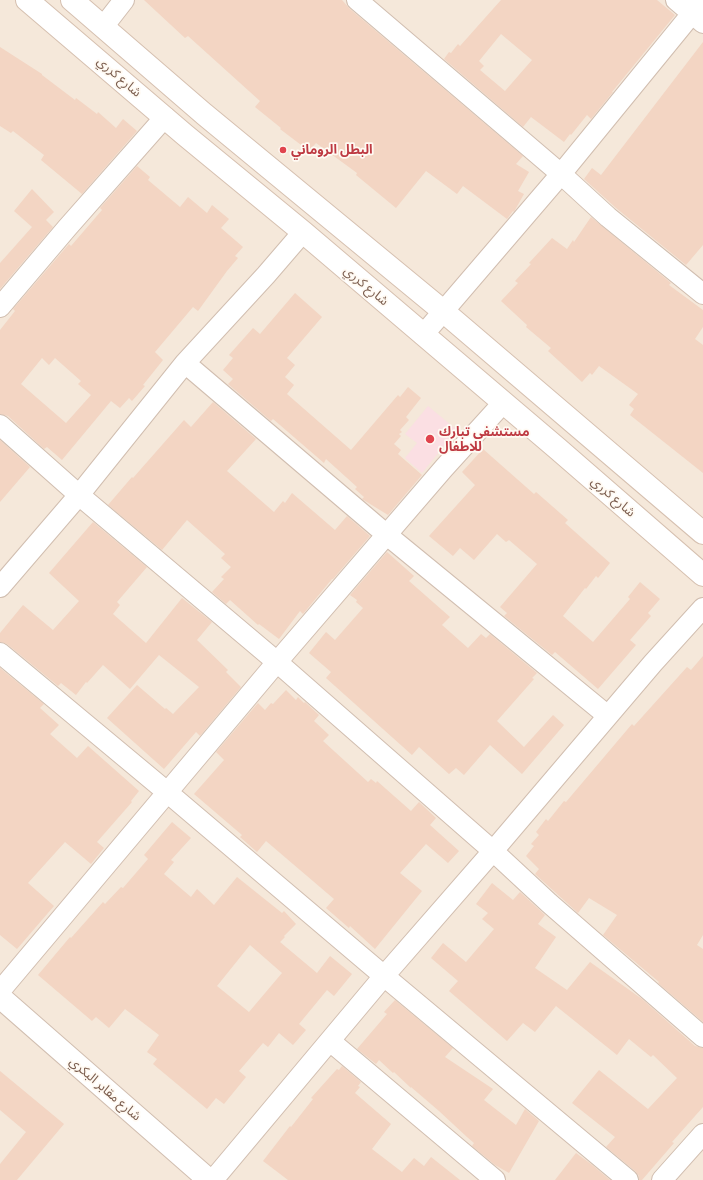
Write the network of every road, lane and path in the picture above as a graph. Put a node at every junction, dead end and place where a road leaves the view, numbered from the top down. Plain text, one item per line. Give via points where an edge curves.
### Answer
1 (27, 0) edge
2 (72, 0) edge
3 (124, 0) edge
4 (357, 0) edge
5 (676, 0) edge
6 (700, 12) edge
7 (103, 27) junction
8 (165, 117) junction
9 (561, 174) junction
10 (303, 232) junction
11 (703, 294) edge
12 (0, 307) edge
13 (443, 311) junction
14 (423, 335) junction
15 (185, 363) junction
16 (503, 402) junction
17 (0, 426) edge
18 (79, 495) junction
19 (703, 533) edge
20 (387, 535) junction
21 (703, 575) edge
22 (0, 586) edge
23 (703, 608) edge
24 (0, 653) edge
25 (277, 662) junction
26 (608, 716) junction
27 (167, 792) junction
28 (493, 851) junction
29 (384, 976) junction
30 (0, 991) edge
31 (0, 997) edge
32 (703, 1037) edge
33 (330, 1041) junction
34 (703, 1134) edge
35 (209, 1180) edge
36 (213, 1180) edge
37 (495, 1180) edge
38 (628, 1180) edge
39 (662, 1180) edge

1 - 8 main road, شارع كرري
2 - 7 main road
3 - 7 street
4 - 9 street
5 - 6 street
6 - 9 street
7 - 13 main road via 204,114
8 - 10 main road, شارع كرري
8 - 12 street
9 - 11 street via 608,217
9 - 13 street
10 - 14 main road, شارع كرري
10 - 15 street
13 - 14 street
13 - 19 main road
14 - 16 main road, شارع كرري
15 - 18 street
15 - 20 street
16 - 20 street
16 - 21 main road, شارع كرري
17 - 18 street
18 - 22 street
18 - 25 street
20 - 25 street
20 - 26 street
23 - 26 street
24 - 27 street
25 - 27 street
25 - 28 street
26 - 28 street
27 - 29 street
27 - 30 street
28 - 29 street
28 - 32 street
29 - 33 street
29 - 38 street
31 - 35 main road, شارع مقابر البكري
33 - 36 street
33 - 37 street
34 - 39 street

